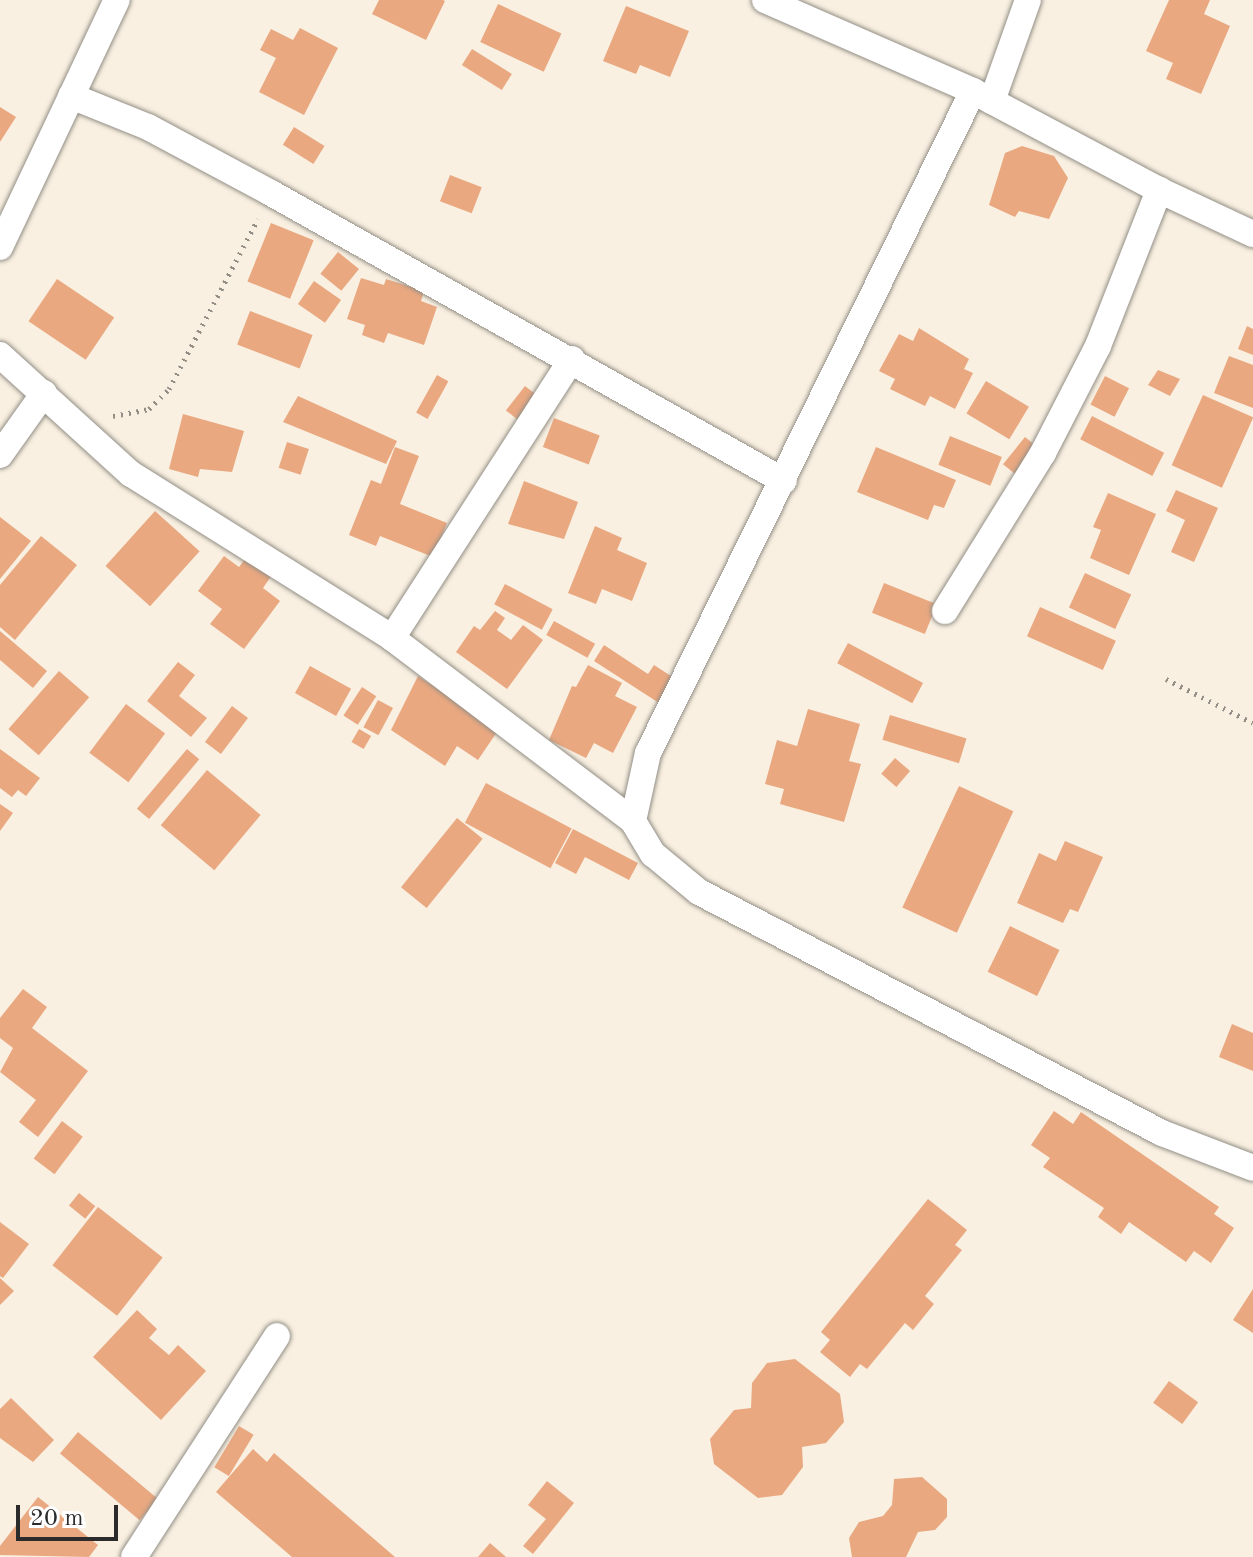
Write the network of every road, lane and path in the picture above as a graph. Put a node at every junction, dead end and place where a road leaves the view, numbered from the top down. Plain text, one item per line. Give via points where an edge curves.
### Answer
1 (117, 0) edge
2 (765, 0) edge
3 (1028, 0) edge
4 (71, 96) junction
5 (983, 96) junction
6 (1159, 190) junction
7 (271, 193) junction
8 (1253, 234) edge
9 (0, 247) edge
10 (0, 355) edge
11 (572, 359) junction
12 (44, 393) junction
13 (70, 419) junction
14 (0, 455) edge
15 (784, 481) junction
16 (945, 611) dead end
17 (392, 638) junction
18 (1166, 679) dead end
19 (1253, 723) edge
20 (633, 821) junction
21 (1253, 1168) edge
22 (277, 1336) dead end
23 (134, 1557) edge

1 - 4 street
2 - 5 street
3 - 5 street
4 - 7 street via 148,127
4 - 9 street
5 - 6 street
5 - 15 street
6 - 8 street
6 - 16 street via 1133,268 1092,359 1043,453
7 - 11 street
7 - 13 path via 169,389 138,414
10 - 12 street
11 - 15 street
11 - 17 street
12 - 13 street
12 - 14 street
13 - 17 street via 180,509
15 - 20 street via 648,753
17 - 20 street
18 - 19 path
20 - 21 street via 653,854 699,892 1162,1133
22 - 23 street

